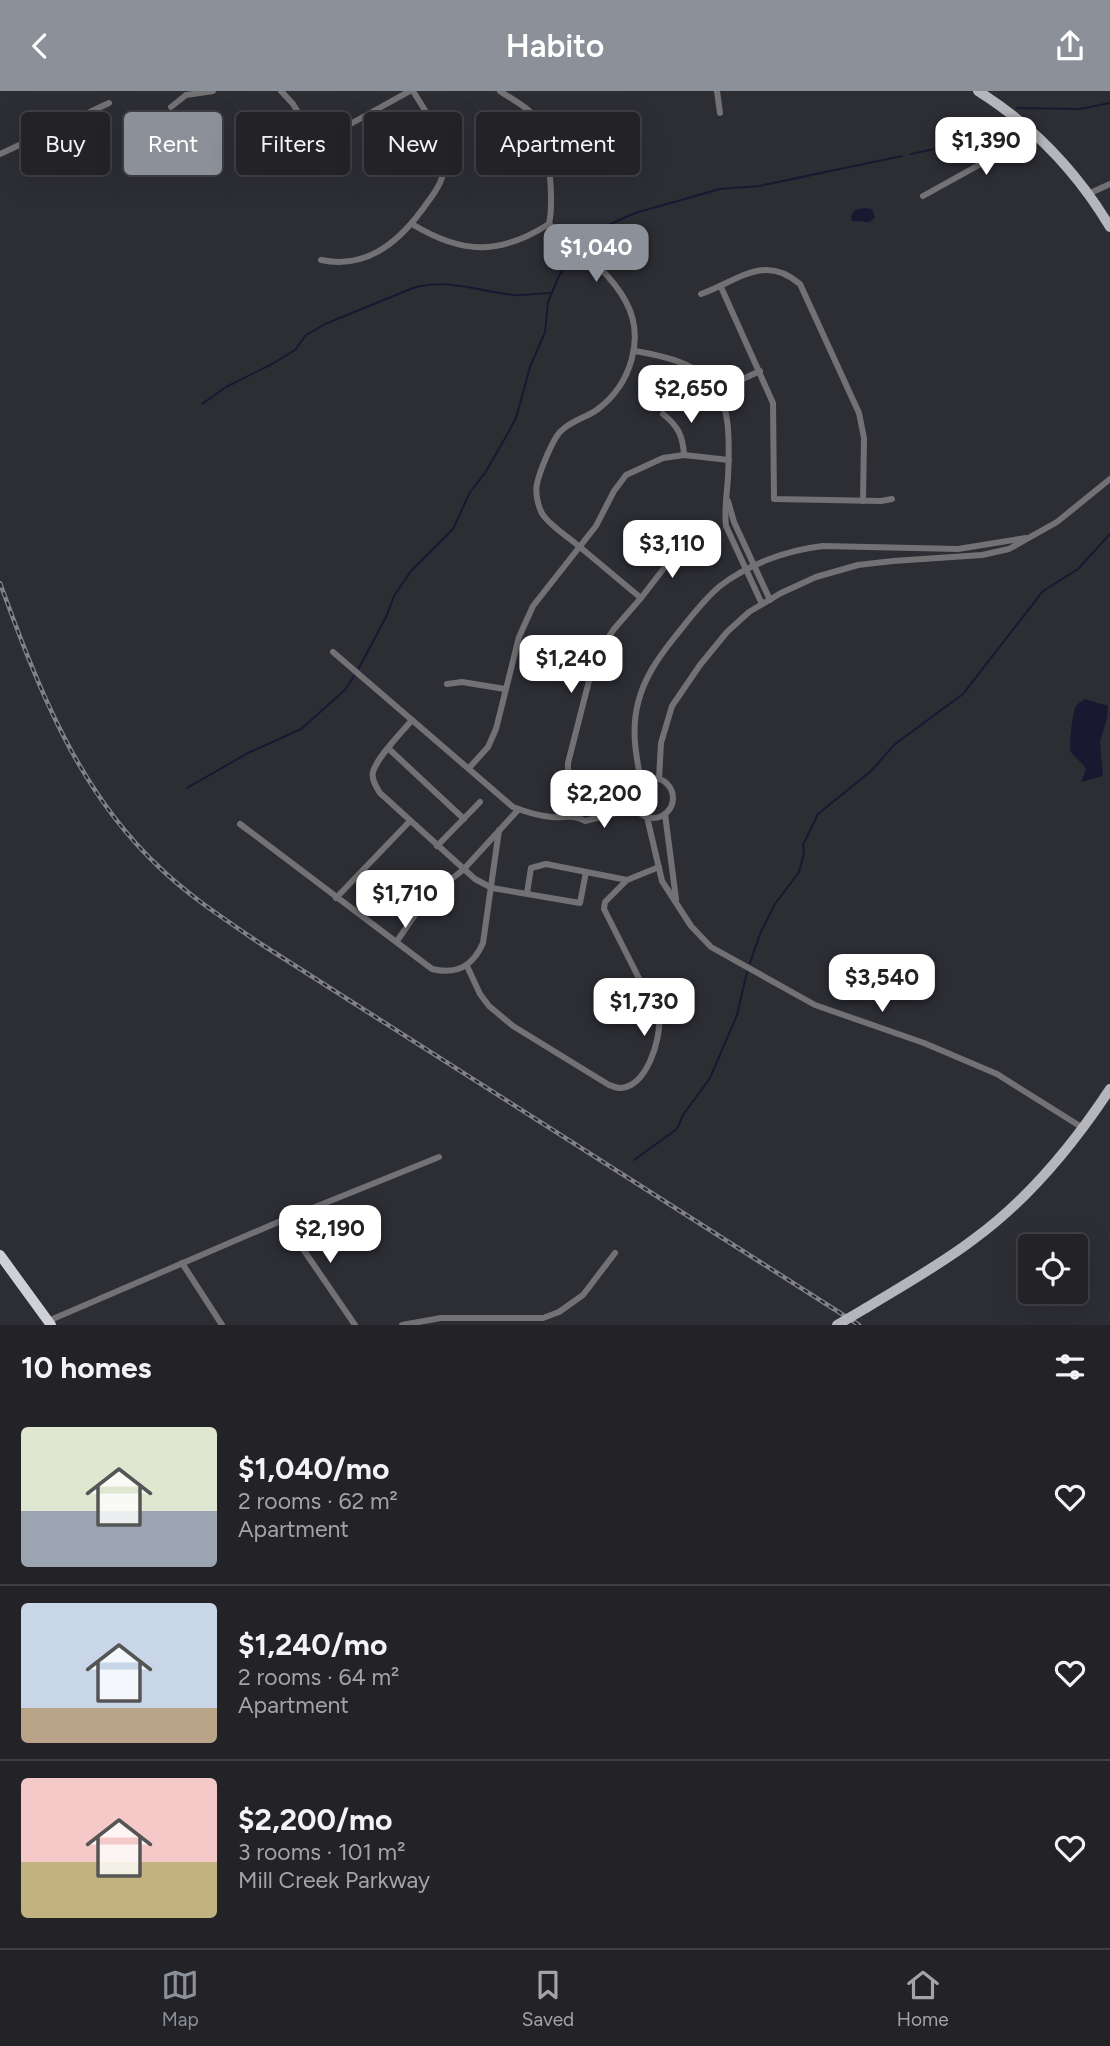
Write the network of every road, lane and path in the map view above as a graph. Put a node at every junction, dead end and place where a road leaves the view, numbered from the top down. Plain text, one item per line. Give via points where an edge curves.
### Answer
1 (213, 91) edge
2 (281, 91) edge
3 (412, 91) edge
4 (500, 91) edge
5 (717, 91) edge
6 (982, 92) edge
7 (108, 103) dead end
8 (171, 107) dead end
9 (298, 112) edge
10 (720, 113) dead end
11 (350, 124) edge
12 (1035, 134) junction
13 (0, 154) edge
14 (1110, 184) edge
15 (1088, 194) junction
16 (923, 196) dead end
17 (412, 224) junction
18 (550, 224) junction
19 (1110, 227) edge
20 (321, 260) dead end
21 (721, 287) junction
22 (701, 293) dead end
23 (635, 351) junction
24 (760, 371) junction
25 (717, 391) junction
26 (663, 414) dead end
27 (684, 455) junction
28 (729, 460) junction
29 (1110, 479) edge
30 (727, 496) junction
31 (892, 499) dead end
32 (863, 501) junction
33 (1028, 538) junction
34 (681, 546) dead end
35 (580, 547) junction
36 (754, 567) junction
37 (746, 571) junction
38 (641, 598) junction
39 (771, 600) junction
40 (762, 604) junction
41 (332, 652) dead end
42 (447, 684) dead end
43 (505, 689) junction
44 (412, 720) junction
45 (389, 749) junction
46 (470, 768) junction
47 (659, 779) junction
48 (641, 782) junction
49 (633, 796) junction
50 (480, 802) dead end
51 (636, 808) junction
52 (519, 810) junction
53 (665, 814) junction
54 (576, 815) junction
55 (568, 816) junction
56 (647, 817) junction
57 (464, 819) junction
58 (410, 821) junction
59 (240, 824) dead end
60 (499, 830) junction
61 (437, 846) junction
62 (659, 867) junction
63 (463, 870) junction
64 (586, 872) junction
65 (627, 880) junction
66 (492, 888) junction
67 (527, 893) junction
68 (336, 898) junction
69 (676, 901) junction
70 (397, 941) junction
71 (467, 966) junction
72 (1110, 1089) edge
73 (1083, 1128) junction
74 (439, 1157) dead end
75 (283, 1220) junction
76 (615, 1252) dead end
77 (0, 1255) edge
78 (181, 1263) junction
79 (49, 1323) edge
80 (222, 1325) edge
81 (355, 1325) edge
82 (402, 1325) edge
83 (836, 1325) edge

1 - 8 street via 186,96
2 - 9 street
3 - 11 street
3 - 17 street via 431,122 444,160 440,184
4 - 18 street via 534,115 542,129 553,206
5 - 10 street
6 - 12 main road
7 - 13 street
12 - 15 main road
12 - 16 street
14 - 15 street
15 - 19 main road
17 - 18 street via 433,237 491,248 513,243
17 - 20 street via 387,248 367,256 333,263
18 - 23 street via 619,291 633,327
21 - 22 street
21 - 24 street
21 - 32 street via 771,268 800,283 859,413 864,438
23 - 25 street via 687,363 705,373
23 - 35 street via 612,395 558,433 537,484 543,515
24 - 25 street
24 - 32 street via 773,403 774,499
25 - 28 street via 728,424
26 - 27 street via 676,425
27 - 28 street
27 - 35 street via 663,458 626,475
28 - 30 street
29 - 33 street via 1057,522
30 - 36 street
30 - 37 street via 726,526
31 - 32 street
33 - 36 street via 958,549 823,546 783,554
33 - 39 street via 1009,549 982,555 858,565 816,577
34 - 38 street
35 - 38 street
35 - 43 street via 533,606
36 - 37 street
36 - 39 street
37 - 40 street
37 - 48 street via 702,605 661,654 643,684 634,729
38 - 55 street via 614,629 591,673 568,764
39 - 40 street
40 - 47 street via 727,632 677,698 666,719
41 - 44 street
42 - 43 street
43 - 46 street via 492,738
44 - 45 street
44 - 46 street
45 - 57 street
45 - 58 street via 372,773 373,782
46 - 52 street
47 - 48 street
47 - 53 street via 672,792
48 - 49 street
49 - 51 street
49 - 54 street via 583,807
50 - 57 street
51 - 54 street via 585,821
51 - 56 street
52 - 55 street via 555,818
52 - 60 street
53 - 56 street
53 - 69 street
54 - 55 street
56 - 62 street
57 - 61 street
58 - 61 street
58 - 68 street
59 - 68 street
60 - 63 street
60 - 66 street
61 - 63 street
62 - 65 street
62 - 69 street via 662,881
63 - 66 street
63 - 70 street via 426,899
64 - 65 street
64 - 67 street via 537,865 531,868
64 - 67 street via 580,902
65 - 71 street via 605,902 604,909 654,1005 660,1030 648,1064 631,1084 609,1085 513,1026 489,1006
66 - 67 street
66 - 71 street via 483,943
68 - 70 street
69 - 73 street via 711,947 815,1005 997,1074
70 - 71 street via 432,969 444,972
72 - 73 main road
73 - 83 main road, bridge via 994,1224 948,1258
74 - 75 street
75 - 78 street
75 - 81 street
76 - 82 street via 583,1296 543,1318 441,1318
77 - 79 highway
78 - 79 street
78 - 80 street

